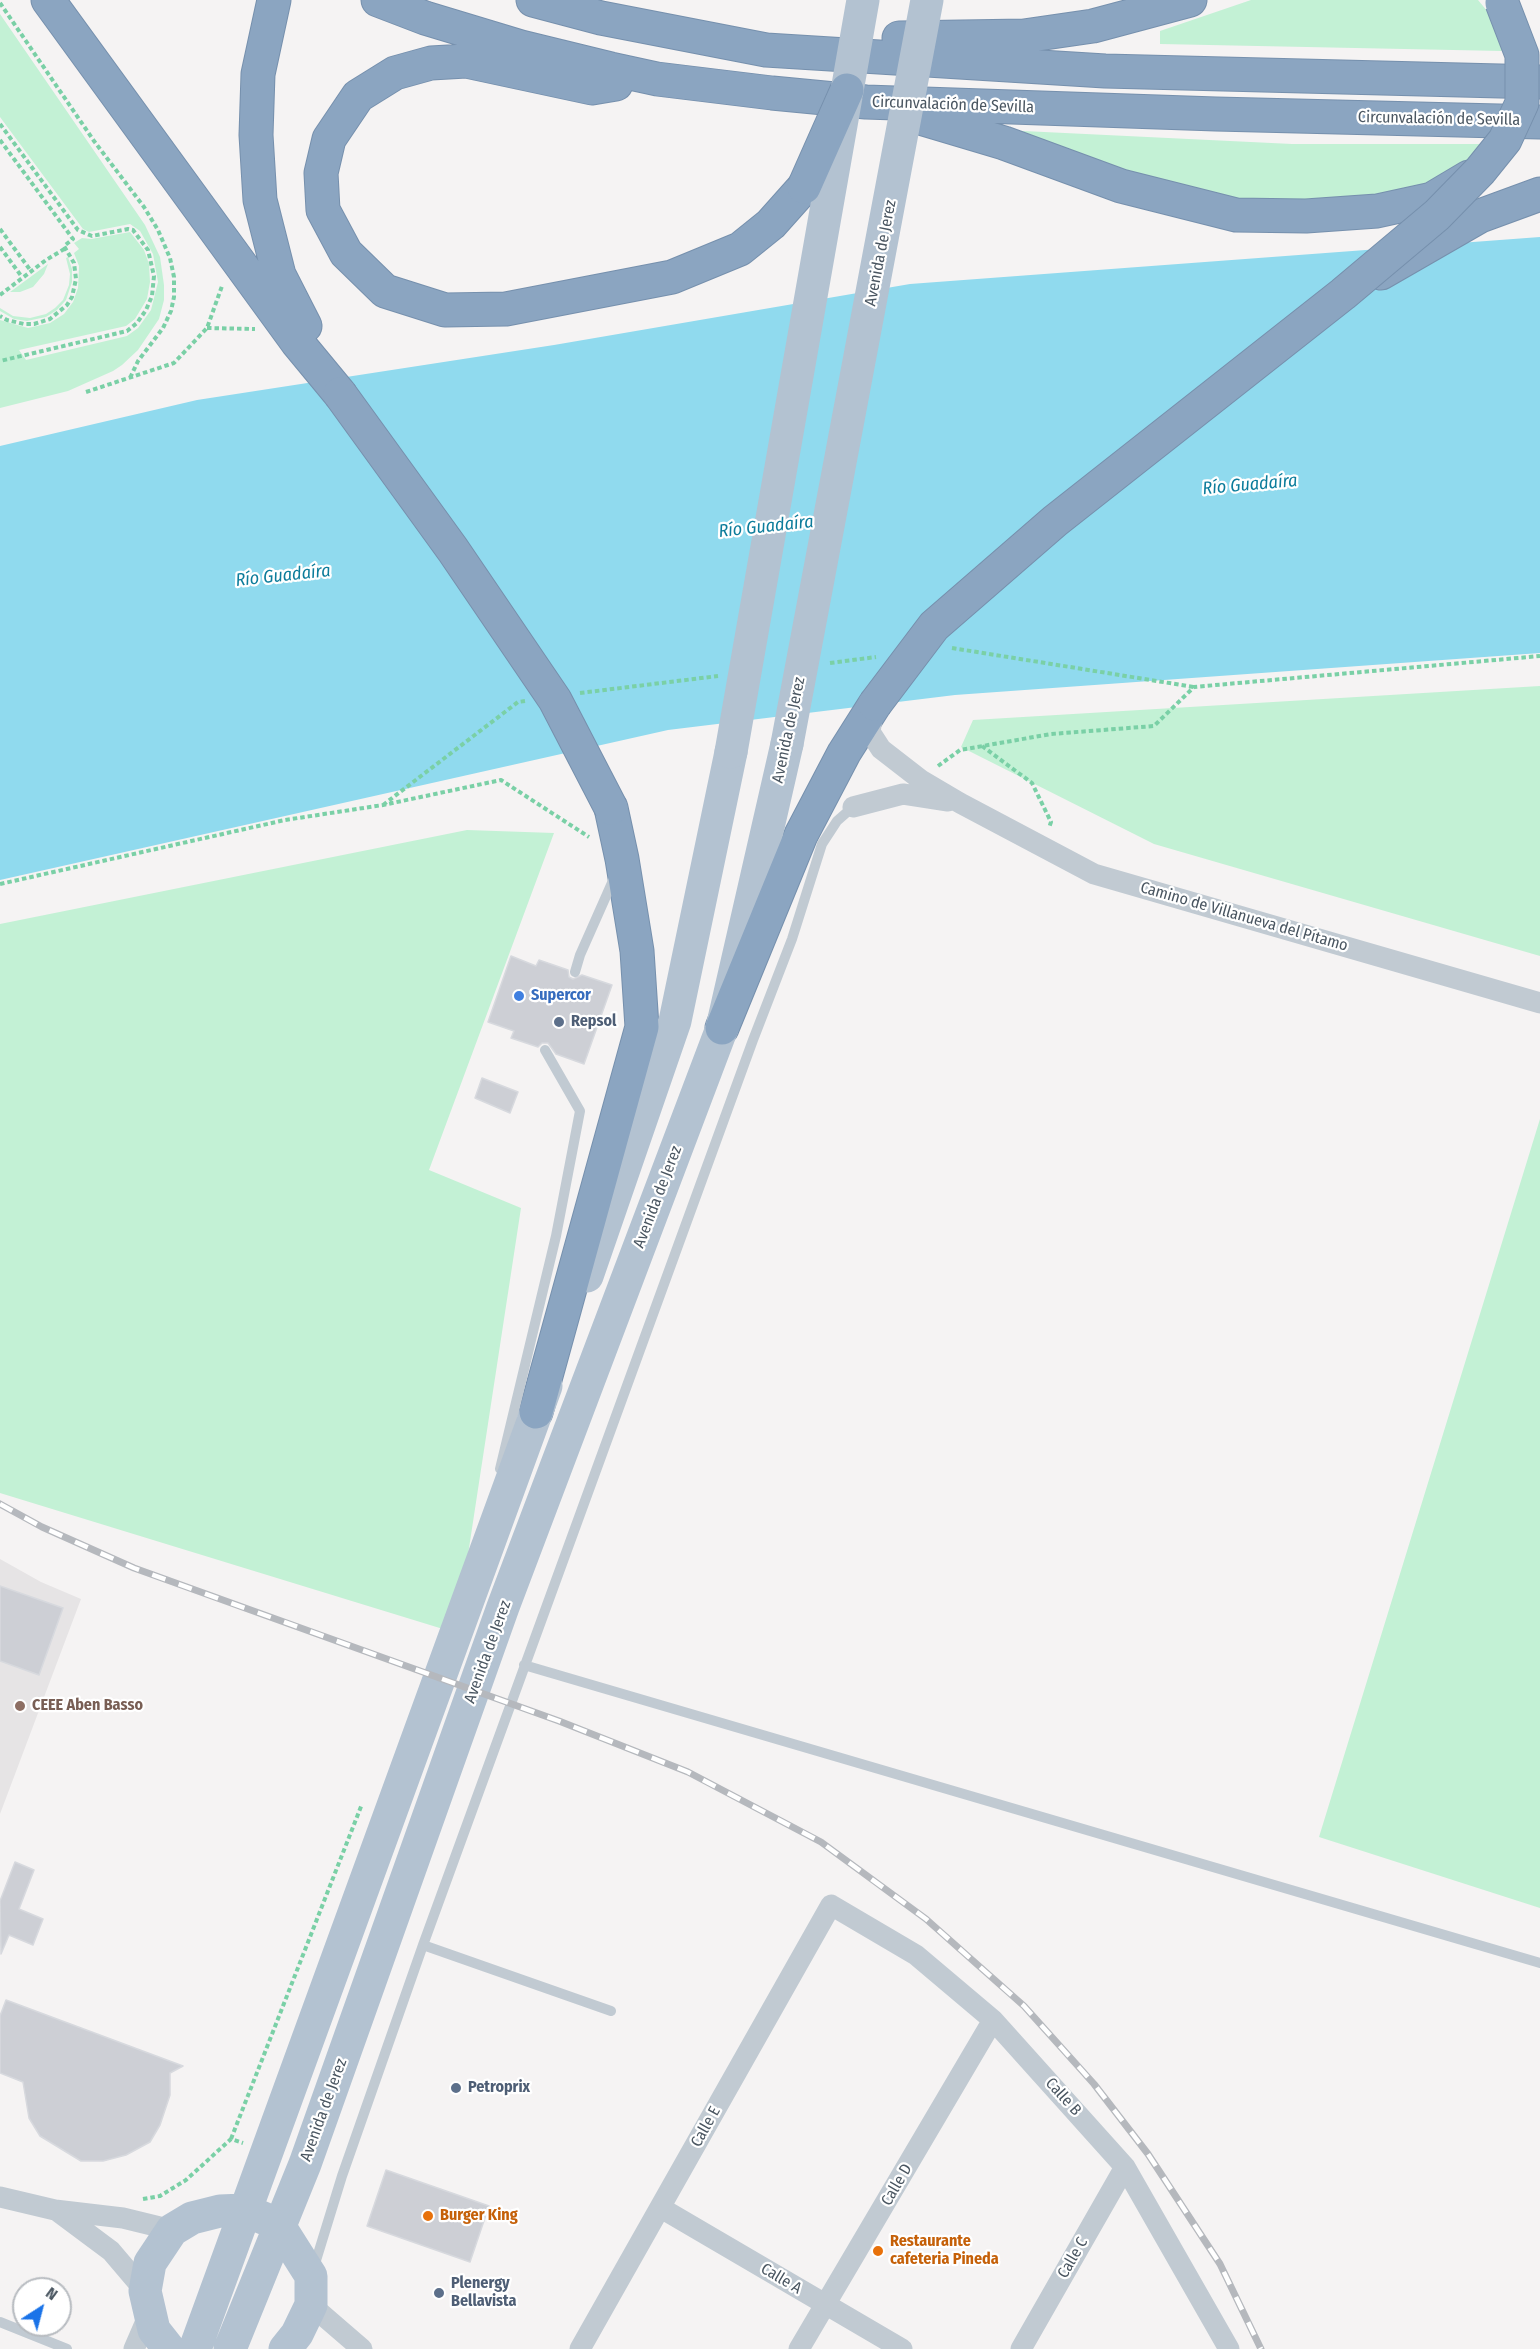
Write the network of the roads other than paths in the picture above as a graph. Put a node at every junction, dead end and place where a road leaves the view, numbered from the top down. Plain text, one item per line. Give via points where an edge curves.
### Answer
1 (48, 0) edge
2 (274, 0) edge
3 (378, 0) edge
4 (533, 0) edge
5 (863, 0) edge
6 (927, 0) edge
7 (1190, 0) edge
8 (1501, 2) edge
9 (601, 18) junction
10 (657, 79) junction
11 (1540, 82) edge
12 (856, 96) junction
13 (1540, 122) edge
14 (1480, 171) junction
15 (1540, 194) edge
16 (1344, 294) junction
17 (340, 394) junction
18 (874, 704) junction
19 (844, 753) junction
20 (960, 803) junction
21 (853, 807) joint
22 (822, 844) junction
23 (622, 859) junction
24 (575, 972) dead end
25 (1540, 1003) edge
26 (722, 1029) junction
27 (545, 1050) dead end
28 (536, 1412) junction
29 (497, 1479) dead end
30 (492, 1502) dead end
31 (470, 1595) junction
32 (524, 1665) junction
33 (831, 1905) joint
34 (423, 1945) junction
35 (1540, 1963) edge
36 (611, 2011) dead end
37 (993, 2020) junction
38 (1125, 2167) junction
39 (0, 2197) edge
40 (661, 2208) junction
41 (56, 2210) junction
42 (244, 2210) junction
43 (280, 2227) junction
44 (172, 2230) junction
45 (311, 2290) junction
46 (148, 2302) junction
47 (826, 2306) junction
48 (0, 2322) edge
49 (67, 2349) edge
50 (134, 2349) edge
51 (169, 2349) edge
52 (195, 2349) edge
53 (230, 2349) edge
54 (285, 2349) edge
55 (362, 2349) edge
56 (580, 2349) edge
57 (799, 2349) edge
58 (902, 2349) edge
59 (1021, 2349) edge
60 (1229, 2349) edge

1 - 17 highway via 297,342
2 - 17 highway via 258,74 260,200 279,275
3 - 10 highway, Circunvalación de Sevilla via 521,47
4 - 9 highway
5 - 12 main road, bridge
6 - 26 main road, Avenida de Jerez, bridge via 787,744
7 - 9 highway via 1093,26 1024,36 917,39
8 - 14 highway, bridge via 1522,55 1522,103 1505,140
9 - 11 highway via 766,50 1105,71
10 - 12 highway, Circunvalación de Sevilla
10 - 12 highway, bridge via 592,88 466,61 431,63 395,73 358,96 329,139 321,173 323,210 346,253 385,291 445,310 506,309 672,277 740,249 771,224 804,187
12 - 13 highway, Circunvalación de Sevilla via 1216,114
12 - 14 highway via 1004,143 1121,186 1236,215 1377,211 1432,199
12 - 28 main road, bridge via 731,752 675,1021 610,1214
14 - 16 highway, bridge via 1437,215
15 - 16 highway via 1480,216
16 - 18 highway, bridge via 1055,521 943,618
17 - 23 highway, bridge via 555,700 611,808
18 - 19 highway
18 - 20 street, Camino de Villanueva del Pítamo via 870,732 881,749 921,780
19 - 22 lane
19 - 26 highway via 801,835
20 - 21 street via 903,794
20 - 25 street, Camino de Villanueva del Pítamo via 1094,874
21 - 22 lane, Avenida de Jerez via 837,821
22 - 32 lane, Avenida de Jerez via 792,939
23 - 24 lane
23 - 28 highway via 637,951 642,1027
26 - 43 main road, Avenida de Jerez via 504,1607
27 - 29 lane via 580,1111 556,1236
28 - 31 main road
30 - 31 lane
31 - 42 main road
32 - 34 lane, Avenida de Jerez
32 - 35 lane
33 - 37 street, Calle B via 916,1955
33 - 40 street, Calle E
34 - 36 lane
34 - 45 lane, Avenida de Jerez via 342,2176
37 - 38 street, Calle B
37 - 47 street, Calle D
38 - 59 street, Calle C
38 - 60 street, Calle B
39 - 41 street
40 - 47 street, Calle A
40 - 56 street, Calle E
41 - 44 street via 123,2218
41 - 46 street via 111,2251
42 - 43 main road
42 - 44 main road via 192,2218
42 - 52 main road
43 - 45 main road
43 - 53 main road, Avenida de Jerez
44 - 46 main road via 150,2263
45 - 54 main road via 297,2334
45 - 55 street
46 - 50 street
46 - 51 main road via 154,2330
47 - 57 street, Calle D
47 - 58 street, Calle A
48 - 49 lane

